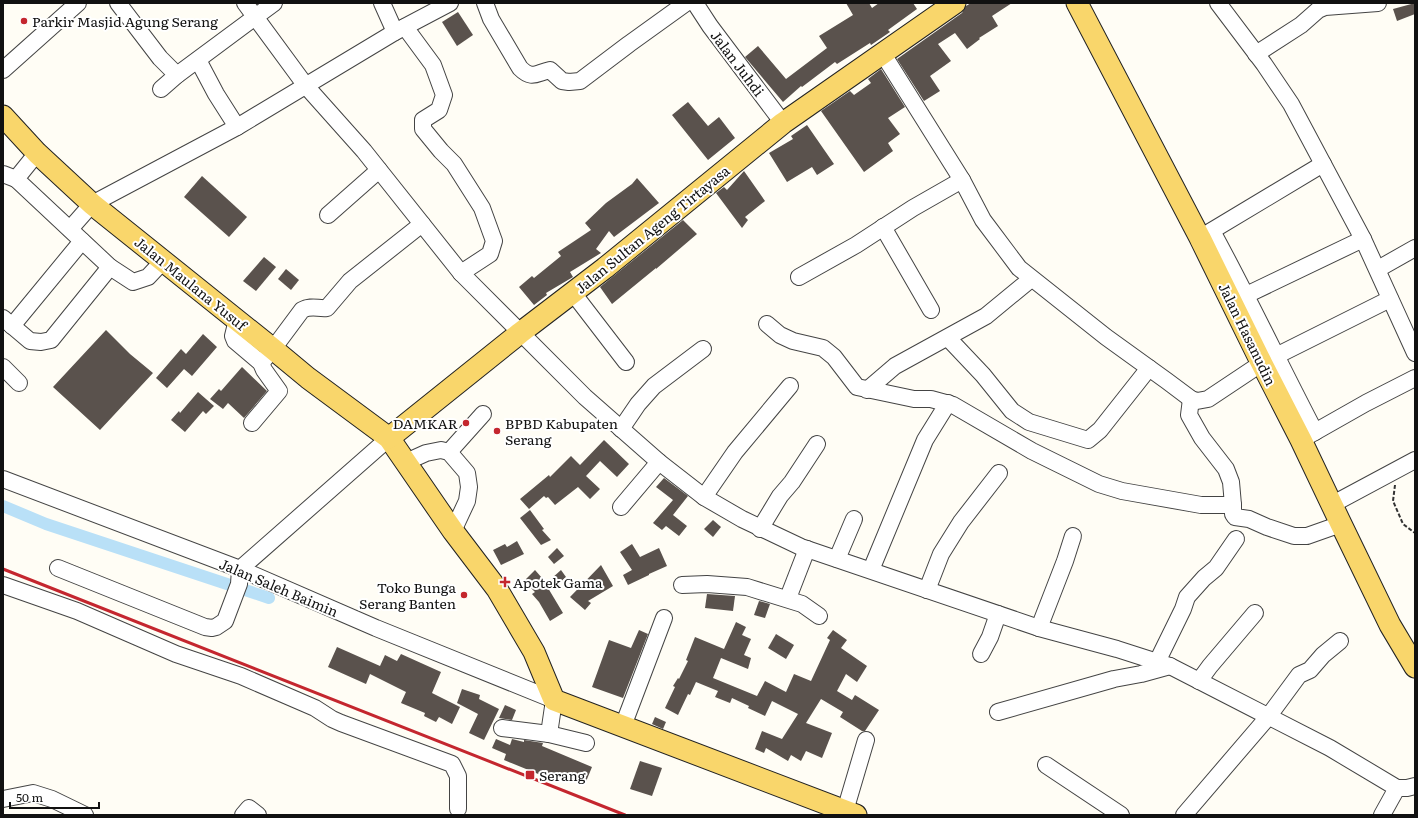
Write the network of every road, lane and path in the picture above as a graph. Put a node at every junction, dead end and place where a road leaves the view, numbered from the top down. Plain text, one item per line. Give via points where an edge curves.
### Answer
1 (78, 3) edge
2 (118, 3) edge
3 (245, 3) edge
4 (274, 3) edge
5 (382, 3) edge
6 (450, 3) edge
7 (485, 3) edge
8 (686, 3) edge
9 (695, 3) edge
10 (955, 3) edge
11 (1077, 3) edge
12 (1218, 3) edge
13 (1378, 3) edge
14 (254, 17) junction
15 (400, 30) junction
16 (883, 54) junction
17 (1256, 54) junction
18 (198, 60) junction
19 (3, 70) edge
20 (177, 75) junction
21 (306, 86) junction
22 (161, 90) dead end
23 (3, 116) edge
24 (783, 122) junction
25 (237, 127) junction
26 (37, 154) junction
27 (1323, 164) junction
28 (379, 170) junction
29 (9, 176) edge
30 (962, 180) junction
31 (92, 204) junction
32 (328, 214) dead end
33 (422, 224) junction
34 (883, 228) junction
35 (70, 229) junction
36 (1206, 234) junction
37 (1363, 239) junction
38 (82, 242) junction
39 (1415, 248) edge
40 (163, 261) junction
41 (110, 267) junction
42 (1378, 270) junction
43 (461, 273) junction
44 (799, 277) dead end
45 (1031, 279) junction
46 (573, 293) junction
47 (1239, 298) junction
48 (1390, 299) junction
49 (931, 310) dead end
50 (8, 322) edge
51 (767, 324) dead end
52 (520, 333) junction
53 (1411, 336) edge
54 (948, 338) junction
55 (703, 349) dead end
56 (1415, 353) edge
57 (267, 356) junction
58 (1269, 359) junction
59 (626, 362) dead end
60 (3, 367) edge
61 (1149, 368) junction
62 (1415, 378) edge
63 (19, 383) dead end
64 (790, 386) dead end
65 (867, 390) junction
66 (1191, 399) junction
67 (948, 403) junction
68 (483, 414) dead end
69 (252, 424) dead end
70 (622, 429) junction
71 (1308, 436) junction
72 (389, 438) junction
73 (817, 444) dead end
74 (449, 452) junction
75 (1415, 460) edge
76 (406, 462) junction
77 (659, 462) junction
78 (1398, 468) junction
79 (999, 473) dead end
80 (3, 479) edge
81 (704, 497) junction
82 (1331, 504) junction
83 (1233, 505) junction
84 (621, 507) dead end
85 (854, 519) dead end
86 (1340, 524) junction
87 (760, 529) junction
88 (453, 531) junction
89 (1415, 533) edge
90 (1073, 536) dead end
91 (1236, 539) dead end
92 (807, 549) junction
93 (837, 559) junction
94 (58, 568) dead end
95 (871, 570) junction
96 (238, 582) junction
97 (3, 585) edge
98 (682, 585) dead end
99 (927, 590) junction
100 (788, 598) junction
101 (998, 614) junction
102 (1255, 614) dead end
103 (819, 616) dead end
104 (664, 618) dead end
105 (1039, 628) junction
106 (1340, 641) dead end
107 (981, 654) dead end
108 (1163, 664) junction
109 (1415, 667) edge
110 (1199, 681) junction
111 (554, 700) junction
112 (998, 712) dead end
113 (1268, 717) junction
114 (623, 726) junction
115 (502, 728) dead end
116 (549, 734) junction
117 (866, 740) dead end
118 (586, 743) dead end
119 (1046, 765) dead end
120 (1415, 786) edge
121 (1397, 788) junction
122 (3, 799) edge
123 (458, 809) dead end
124 (850, 813) edge
125 (85, 815) edge
126 (243, 815) edge
127 (258, 815) edge
128 (1121, 815) edge
129 (1184, 815) edge
130 (1382, 815) edge

1 - 19 street
2 - 20 street via 160,58
3 - 14 street
4 - 14 street
5 - 15 street
6 - 15 street
7 - 8 street via 491,19 525,73 532,76 550,70 562,81 569,82 580,81
9 - 24 street, Jalan Juhdi
10 - 16 main road, Jalan Sultan Ageng Tirtayasa
11 - 36 main road, Jalan Hasanudin
12 - 17 street
13 - 17 street via 1325,7
14 - 18 street
14 - 21 street
15 - 21 street
15 - 43 street via 433,65 444,94 440,110 423,120 424,129 454,164 473,193 482,208 494,241 490,254
16 - 24 main road, Jalan Sultan Ageng Tirtayasa
16 - 30 street
17 - 27 street via 1291,104
18 - 20 street
18 - 25 street
20 - 22 street
21 - 25 street
21 - 28 street
23 - 26 main road, Jalan Maulana Yusuf
24 - 46 main road, Jalan Sultan Ageng Tirtayasa
25 - 31 street
26 - 29 street
26 - 31 main road, Jalan Maulana Yusuf
27 - 36 street
27 - 37 street
28 - 32 street
28 - 33 street
29 - 35 street
30 - 34 street
30 - 45 street via 984,220 1019,268
31 - 35 street
31 - 40 main road, Jalan Maulana Yusuf
33 - 43 street
33 - 57 street via 350,281 327,308 313,306 302,310
34 - 44 street
34 - 49 street
35 - 38 street
36 - 47 main road, Jalan Hasanudin
37 - 42 street
37 - 47 street
38 - 41 street
38 - 50 street
39 - 42 street
40 - 41 street via 148,277 133,282
40 - 57 main road, Jalan Maulana Yusuf via 237,320
41 - 50 street via 50,340 30,342
42 - 48 street
43 - 52 street
45 - 54 street via 986,316
45 - 61 street
46 - 52 main road, Jalan Sultan Ageng Tirtayasa
46 - 59 street
47 - 58 main road, Jalan Hasanudin
48 - 53 street
48 - 58 street
51 - 65 street via 780,335 793,341 823,348 858,387
52 - 70 street via 585,397
52 - 72 main road, Jalan Sultan Ageng Tirtayasa
53 - 56 street
54 - 61 street via 1012,411 1029,422 1088,440 1100,430
54 - 65 street via 895,366
55 - 70 street via 654,386 638,404
57 - 69 street via 264,370 279,391
57 - 72 main road, Jalan Maulana Yusuf via 308,378
58 - 66 street via 1208,399
58 - 71 main road, Jalan Hasanudin
60 - 63 street
61 - 66 street
62 - 71 street
64 - 81 street via 735,452
65 - 67 street
66 - 83 street via 1189,415 1202,438 1226,469 1231,482
67 - 83 street via 1032,451 1099,484 1122,491 1201,505
67 - 95 street via 926,440
68 - 74 street
70 - 77 street
71 - 82 main road, Jalan Hasanudin
72 - 76 main road, Jalan Maulana Yusuf
72 - 96 street
73 - 87 street
74 - 76 street via 441,450
74 - 88 street via 467,473 469,487 467,501
75 - 78 street
76 - 88 main road, Jalan Maulana Yusuf
77 - 81 street
77 - 84 street
78 - 82 street
78 - 89 path via 1393,501 1403,524
79 - 99 street via 961,522 942,554
80 - 96 street, Jalan Saleh Baimin
81 - 87 street
82 - 86 main road, Jalan Hasanudin
83 - 86 street via 1234,516 1294,536 1307,536
85 - 93 street
86 - 109 main road, Jalan Hasanudin via 1390,625
87 - 92 street
88 - 111 main road, Jalan Maulana Yusuf via 497,589 534,652
90 - 105 street
91 - 108 street via 1216,568 1187,597
92 - 93 street
92 - 100 street
93 - 95 street
94 - 96 street via 212,628 225,621
95 - 99 street
96 - 111 street, Jalan Saleh Baimin via 389,634
97 - 123 street via 77,611 176,654 241,676 315,708 341,723 452,764 458,776
98 - 100 street via 747,587
99 - 101 street
100 - 103 street
101 - 105 street
101 - 107 street
102 - 110 street
104 - 114 street
105 - 108 street
106 - 113 street via 1310,670 1299,675
108 - 110 street
108 - 112 street
110 - 113 street
111 - 114 main road
111 - 116 street
113 - 121 street via 1330,748
113 - 129 street
114 - 124 main road
115 - 116 street
116 - 118 street
117 - 124 street
119 - 128 street
120 - 121 street
121 - 130 street
122 - 125 street via 33,793 52,798
126 - 127 street via 249,808

